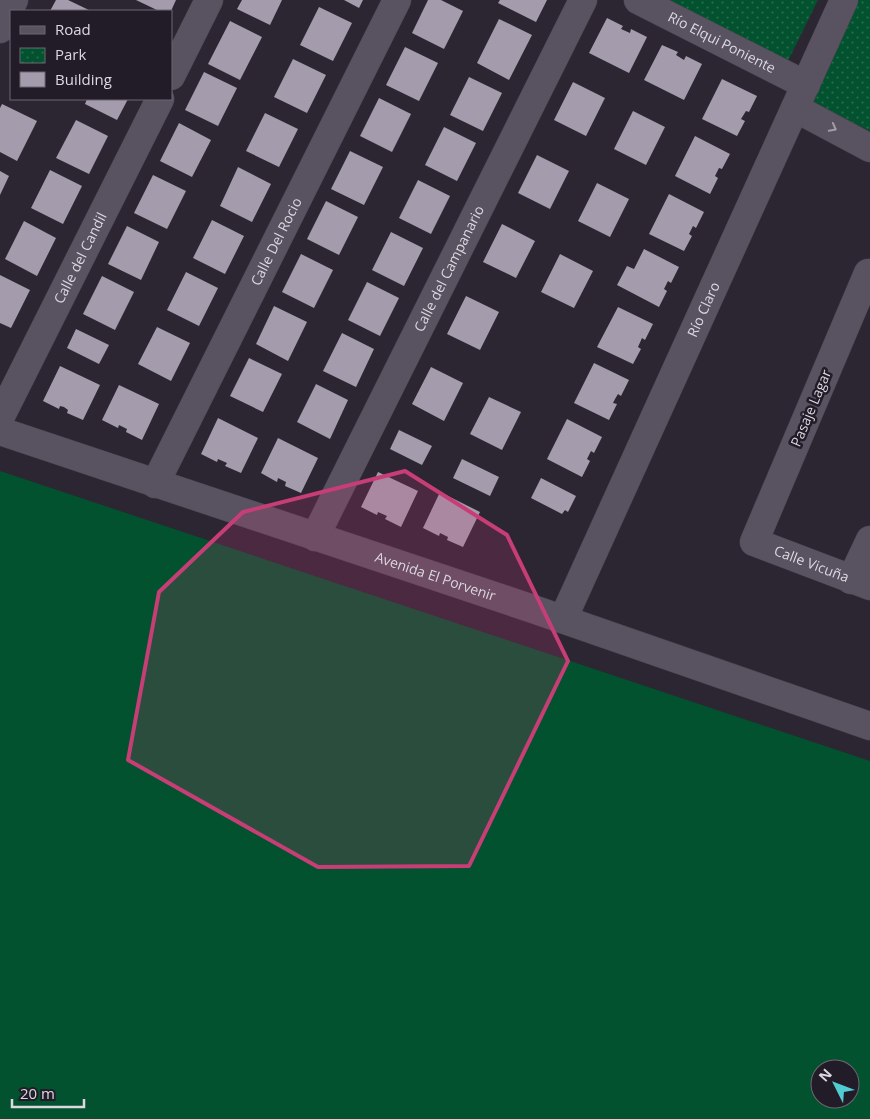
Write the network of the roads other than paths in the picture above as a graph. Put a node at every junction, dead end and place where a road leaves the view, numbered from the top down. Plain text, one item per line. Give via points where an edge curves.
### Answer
1 (14, 0) edge
2 (209, 0) edge
3 (397, 0) edge
4 (583, 0) edge
5 (638, 0) edge
6 (844, 0) edge
7 (0, 29) edge
8 (172, 74) edge
9 (800, 97) junction
10 (159, 100) edge
11 (870, 148) edge
12 (869, 273) edge
13 (0, 418) edge
14 (0, 431) edge
15 (155, 484) junction
16 (315, 537) junction
17 (870, 540) edge
18 (754, 542) joint
19 (861, 583) edge
20 (563, 620) junction
21 (870, 726) edge

1 - 7 street
2 - 8 street
3 - 15 street, Calle Del Rocio
4 - 16 street, Calle del Campanario
5 - 9 street, Río Elqui Poniente
6 - 9 street, Río Claro
9 -> 11 street, Río Elqui Poniente
9 - 20 street, Río Claro
10 - 13 street, Calle del Candil
12 - 18 street, Pasaje Lagar
14 - 15 street, Avenida El Porvenir
15 - 16 street, Avenida El Porvenir
16 - 20 street, Avenida El Porvenir
17 - 19 street
18 - 19 street, Calle Vicuña
20 - 21 street, Avenida El Porvenir

